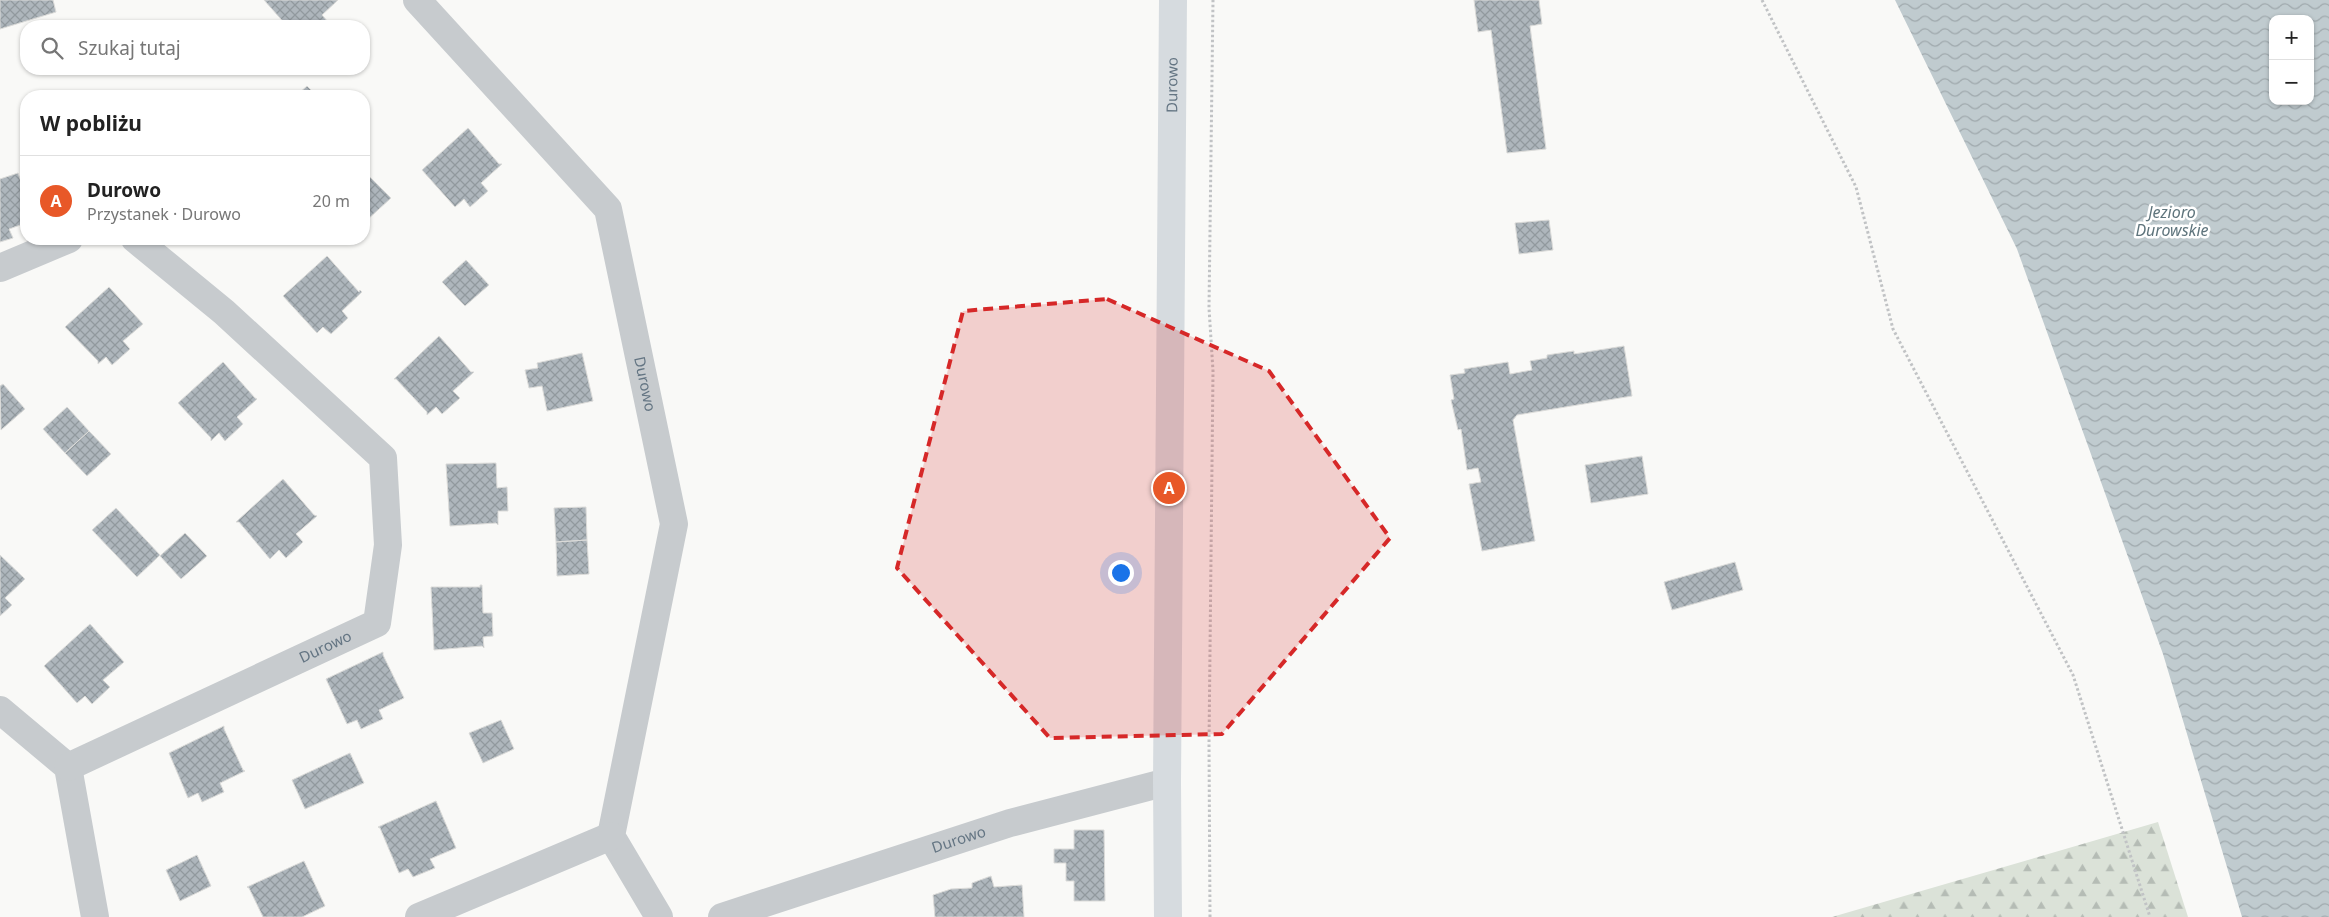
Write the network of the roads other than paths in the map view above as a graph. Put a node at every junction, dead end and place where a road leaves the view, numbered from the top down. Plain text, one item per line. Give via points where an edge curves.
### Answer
1 (418, 0) edge
2 (1174, 0) edge
3 (55, 245) edge
4 (142, 245) edge
5 (0, 268) edge
6 (0, 710) edge
7 (68, 767) junction
8 (1167, 782) junction
9 (610, 836) junction
10 (96, 917) edge
11 (419, 917) edge
12 (659, 917) edge
13 (722, 917) edge
14 (1168, 917) edge

1 - 9 street, Durowo via 608,209 674,524
2 - 8 main road, Durowo
3 - 5 street
4 - 7 street, Durowo via 224,312 383,458 388,545 377,623
6 - 7 street
7 - 10 street
8 - 13 street, Durowo via 1010,824
8 - 14 main road
9 - 11 street
9 - 12 street

